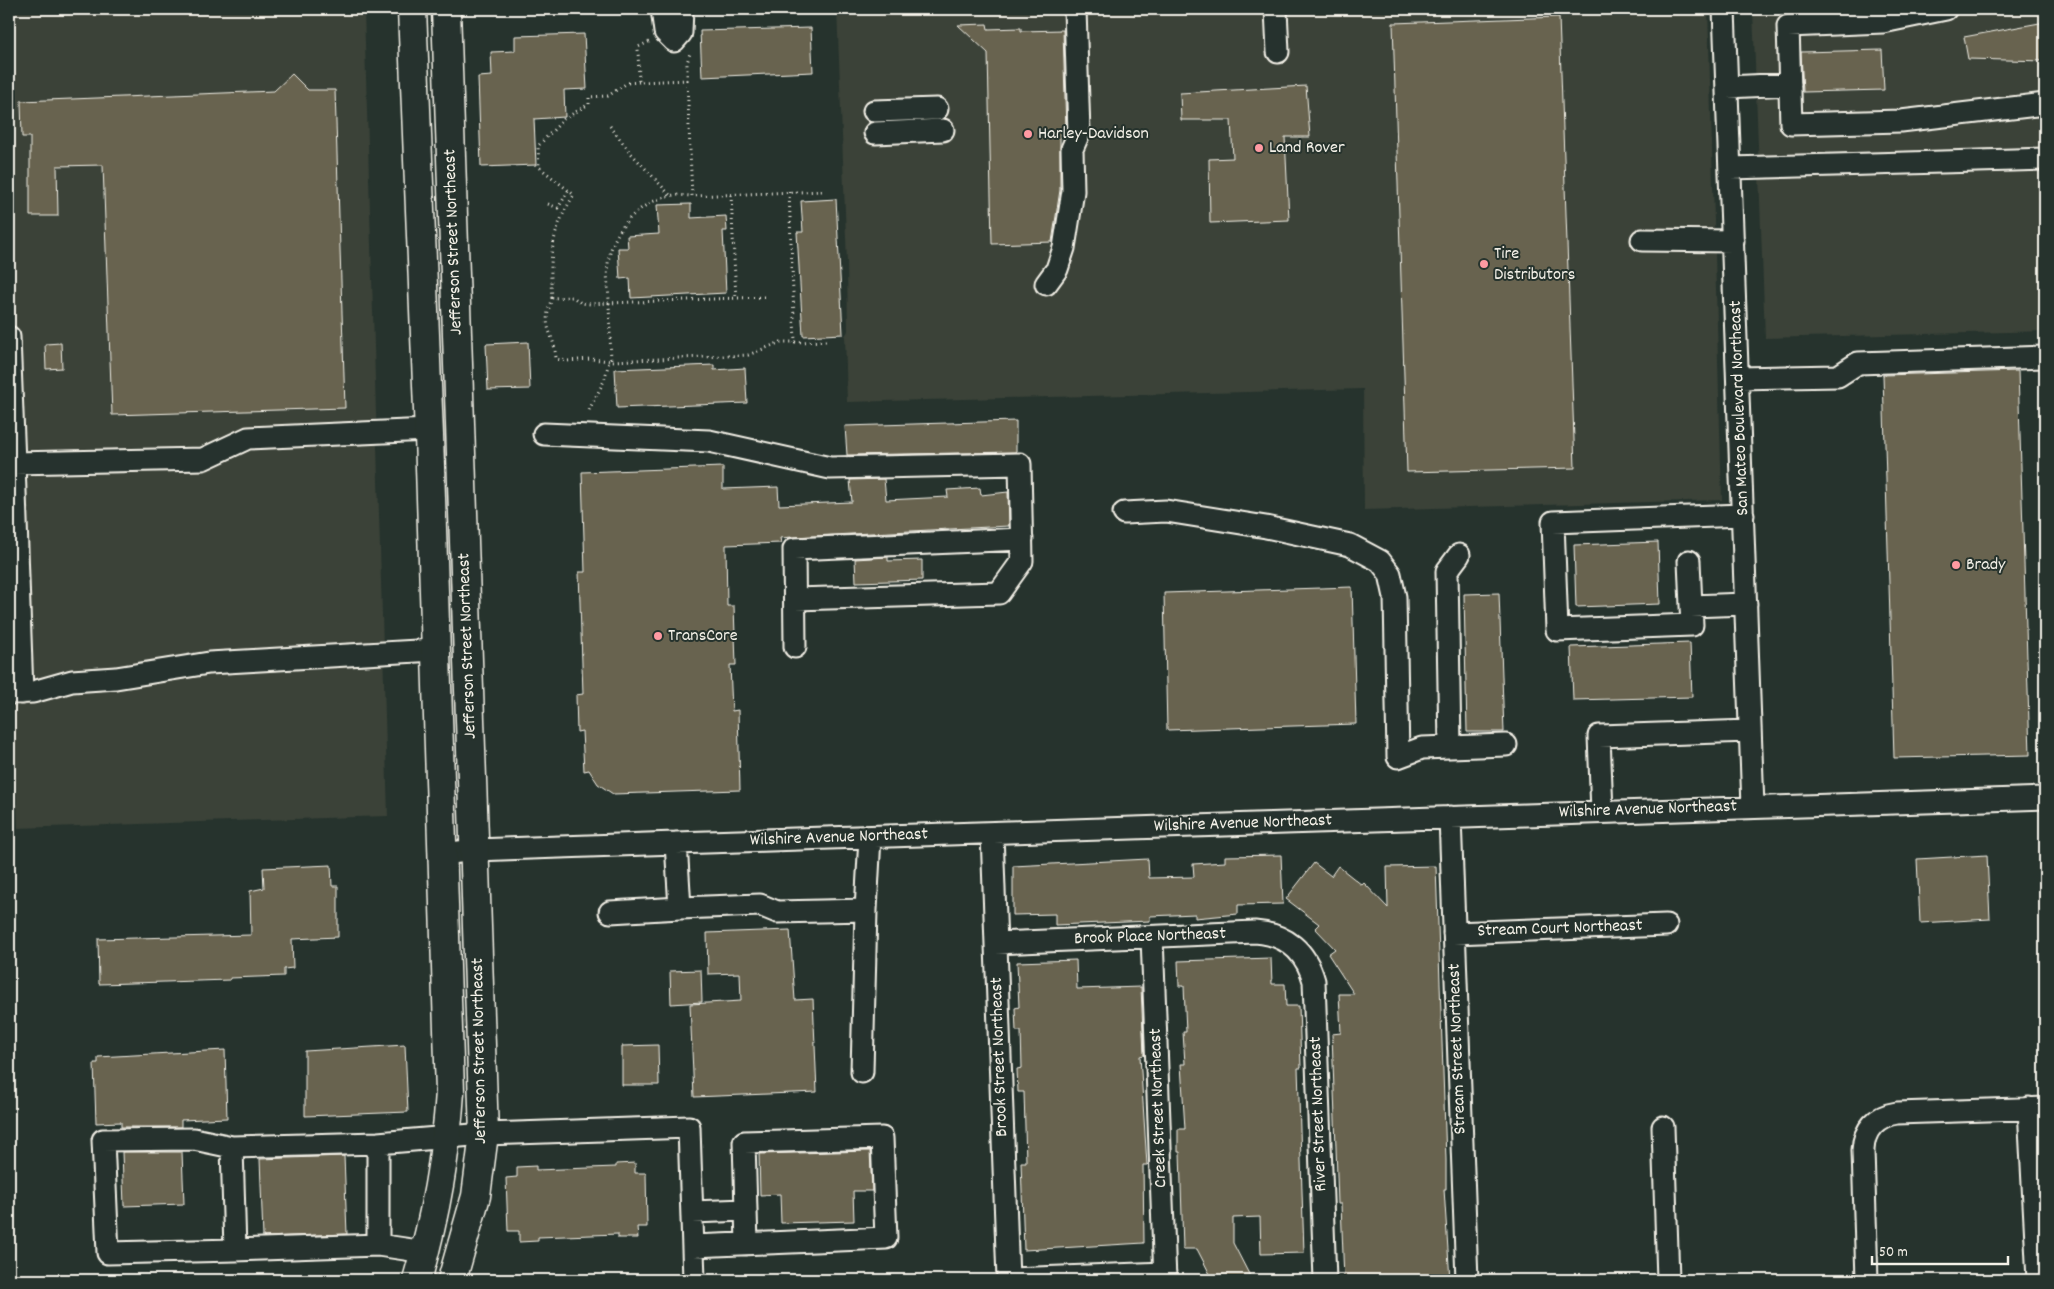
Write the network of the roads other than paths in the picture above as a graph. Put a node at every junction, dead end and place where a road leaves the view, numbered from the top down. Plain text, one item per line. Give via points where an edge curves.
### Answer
1 (412, 9) edge
2 (446, 9) edge
3 (662, 9) edge
4 (682, 9) edge
5 (1075, 9) edge
6 (1276, 9) edge
7 (1724, 9) edge
8 (1946, 9) edge
9 (1278, 52) dead end
10 (1790, 84) junction
11 (1727, 87) junction
12 (2045, 104) edge
13 (937, 109) dead end
14 (874, 111) dead end
15 (943, 130) dead end
16 (874, 133) dead end
17 (2045, 159) edge
18 (1730, 168) junction
19 (1642, 240) dead end
20 (1734, 241) junction
21 (1046, 284) dead end
22 (9, 337) edge
23 (2045, 356) edge
24 (1739, 378) junction
25 (429, 430) junction
26 (544, 434) dead end
27 (11, 462) edge
28 (1124, 513) dead end
29 (1743, 515) junction
30 (1022, 539) junction
31 (1459, 555) dead end
32 (1689, 561) dead end
33 (795, 599) junction
34 (1746, 604) junction
35 (1691, 606) junction
36 (796, 647) dead end
37 (436, 650) junction
38 (15, 693) edge
39 (1750, 731) junction
40 (1506, 745) dead end
41 (1450, 747) junction
42 (2045, 798) edge
43 (1753, 806) junction
44 (1602, 812) junction
45 (1450, 817) junction
46 (992, 833) junction
47 (870, 837) junction
48 (676, 843) junction
49 (476, 850) junction
50 (442, 854) junction
51 (680, 908) junction
52 (866, 910) junction
53 (610, 912) dead end
54 (1666, 925) dead end
55 (1454, 933) junction
56 (1152, 937) junction
57 (996, 943) junction
58 (1299, 951) joint
59 (862, 1072) dead end
60 (2037, 1108) edge
61 (1663, 1127) dead end
62 (484, 1134) junction
63 (448, 1137) junction
64 (378, 1143) junction
65 (232, 1147) junction
66 (746, 1210) junction
67 (692, 1212) junction
68 (747, 1244) junction
69 (378, 1245) junction
70 (693, 1246) junction
71 (235, 1250) junction
72 (425, 1252) junction
73 (1165, 1276) edge
74 (418, 1280) edge
75 (452, 1280) edge
76 (694, 1280) edge
77 (1008, 1280) edge
78 (1325, 1280) edge
79 (1467, 1280) edge
80 (1668, 1280) edge
81 (1867, 1280) edge
82 (2038, 1280) edge

1 - 25 main road, Jefferson Street Northeast
2 - 49 main road, Jefferson Street Northeast
3 - 4 street via 665,32 674,41 681,33
5 - 21 street via 1079,133 1072,149 1072,203 1061,258
6 - 9 street
7 - 11 street, San Mateo Boulevard Northeast
8 - 10 street via 1883,22 1788,26
10 - 11 street
10 - 12 street via 1791,124 1900,121
11 - 18 street, San Mateo Boulevard Northeast
13 - 14 street
15 - 16 street
17 - 18 street
18 - 20 street, San Mateo Boulevard Northeast
19 - 20 street
20 - 24 street, San Mateo Boulevard Northeast
22 - 27 street
23 - 24 street via 1858,363 1838,376
24 - 29 street, San Mateo Boulevard Northeast
25 - 27 street via 248,438 203,459
25 - 37 main road, Jefferson Street Northeast
26 - 30 street via 709,441 830,468 1020,464
27 - 38 street
28 - 41 street via 1166,512 1266,527 1350,545 1380,561 1390,574 1395,598 1398,757 1422,748
29 - 34 street, San Mateo Boulevard Northeast
29 - 35 street via 1553,522 1557,630 1692,625
30 - 33 street via 1022,561 999,592
30 - 33 street via 794,549
31 - 41 street via 1447,571
32 - 35 street
33 - 36 street
34 - 35 street
34 - 39 street, San Mateo Boulevard Northeast
37 - 38 street via 209,663 125,677 72,680 33,692
37 - 50 main road, Jefferson Street Northeast
39 - 43 street, San Mateo Boulevard Northeast
39 - 44 street via 1599,736
40 - 41 street
42 - 43 street, Wilshire Avenue Northeast
43 - 44 street, Wilshire Avenue Northeast
44 - 45 street, Wilshire Avenue Northeast
45 - 46 street, Wilshire Avenue Northeast
45 - 55 street, Stream Street Northeast
46 - 47 street, Wilshire Avenue Northeast
46 - 57 street, Brook Street Northeast
47 - 48 street, Wilshire Avenue Northeast
47 - 52 street
48 - 49 street, Wilshire Avenue Northeast
48 - 51 street
49 - 50 street, Wilshire Avenue Northeast
49 - 62 main road, Jefferson Street Northeast
50 - 63 main road, Jefferson Street Northeast via 450,1092
51 - 52 street via 760,905 777,912
51 - 53 street
52 - 59 street
54 - 55 street, Stream Court Northeast
55 - 79 street, Stream Street Northeast
56 - 57 street, Brook Place Northeast
56 - 58 street, Brook Place Northeast via 1267,933
56 - 73 street, Creek Street Northeast
57 - 77 street, Brook Street Northeast
58 - 78 street, River Street Northeast via 1314,981
60 - 81 street via 1898,1113 1875,1122 1866,1134 1862,1150
60 - 82 street
61 - 80 street
62 - 63 street
62 - 67 street via 689,1127
62 - 75 main road, Jefferson Street Northeast via 476,1196
63 - 64 street
63 - 72 main road, Jefferson Street Northeast via 440,1191
64 - 65 street
64 - 69 street
65 - 71 street
65 - 71 street via 194,1139 103,1140 108,1253
66 - 67 street
66 - 68 street
66 - 68 street via 744,1142 882,1138 886,1238
67 - 70 street
68 - 70 street
69 - 71 street
69 - 72 street
70 - 76 street
72 - 74 main road, Jefferson Street Northeast
73 - 77 street

